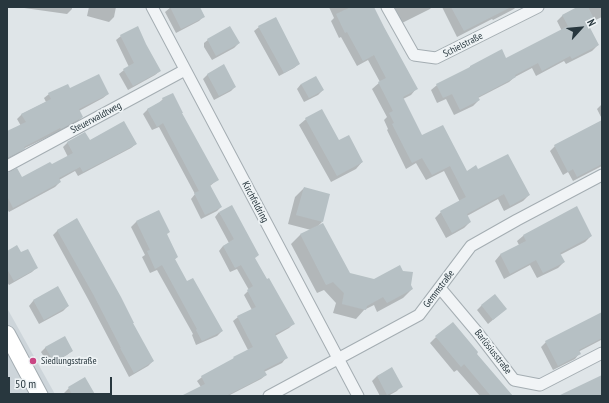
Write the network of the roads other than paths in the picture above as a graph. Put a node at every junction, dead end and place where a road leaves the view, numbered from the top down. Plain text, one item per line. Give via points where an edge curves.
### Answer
1 (152, 7) edge
2 (387, 7) edge
3 (538, 7) edge
4 (185, 70) junction
5 (7, 166) edge
6 (602, 175) edge
7 (440, 288) junction
8 (7, 334) edge
9 (602, 353) edge
10 (338, 359) junction
11 (40, 396) edge
12 (269, 396) edge
13 (358, 396) edge

1 - 4 street, Kirchfeldring
2 - 3 street, Schielstraße via 414,55 436,58
4 - 5 street, Steuerwaldtweg
4 - 10 street, Kirchfeldring
6 - 7 street, Gemmstraße via 472,246
7 - 9 street, Barlösiusstraße via 514,380 540,385
7 - 10 street, Gemmstraße via 419,315
8 - 11 street
10 - 12 street, Gemmstraße
10 - 13 street, Kirchfeldring

